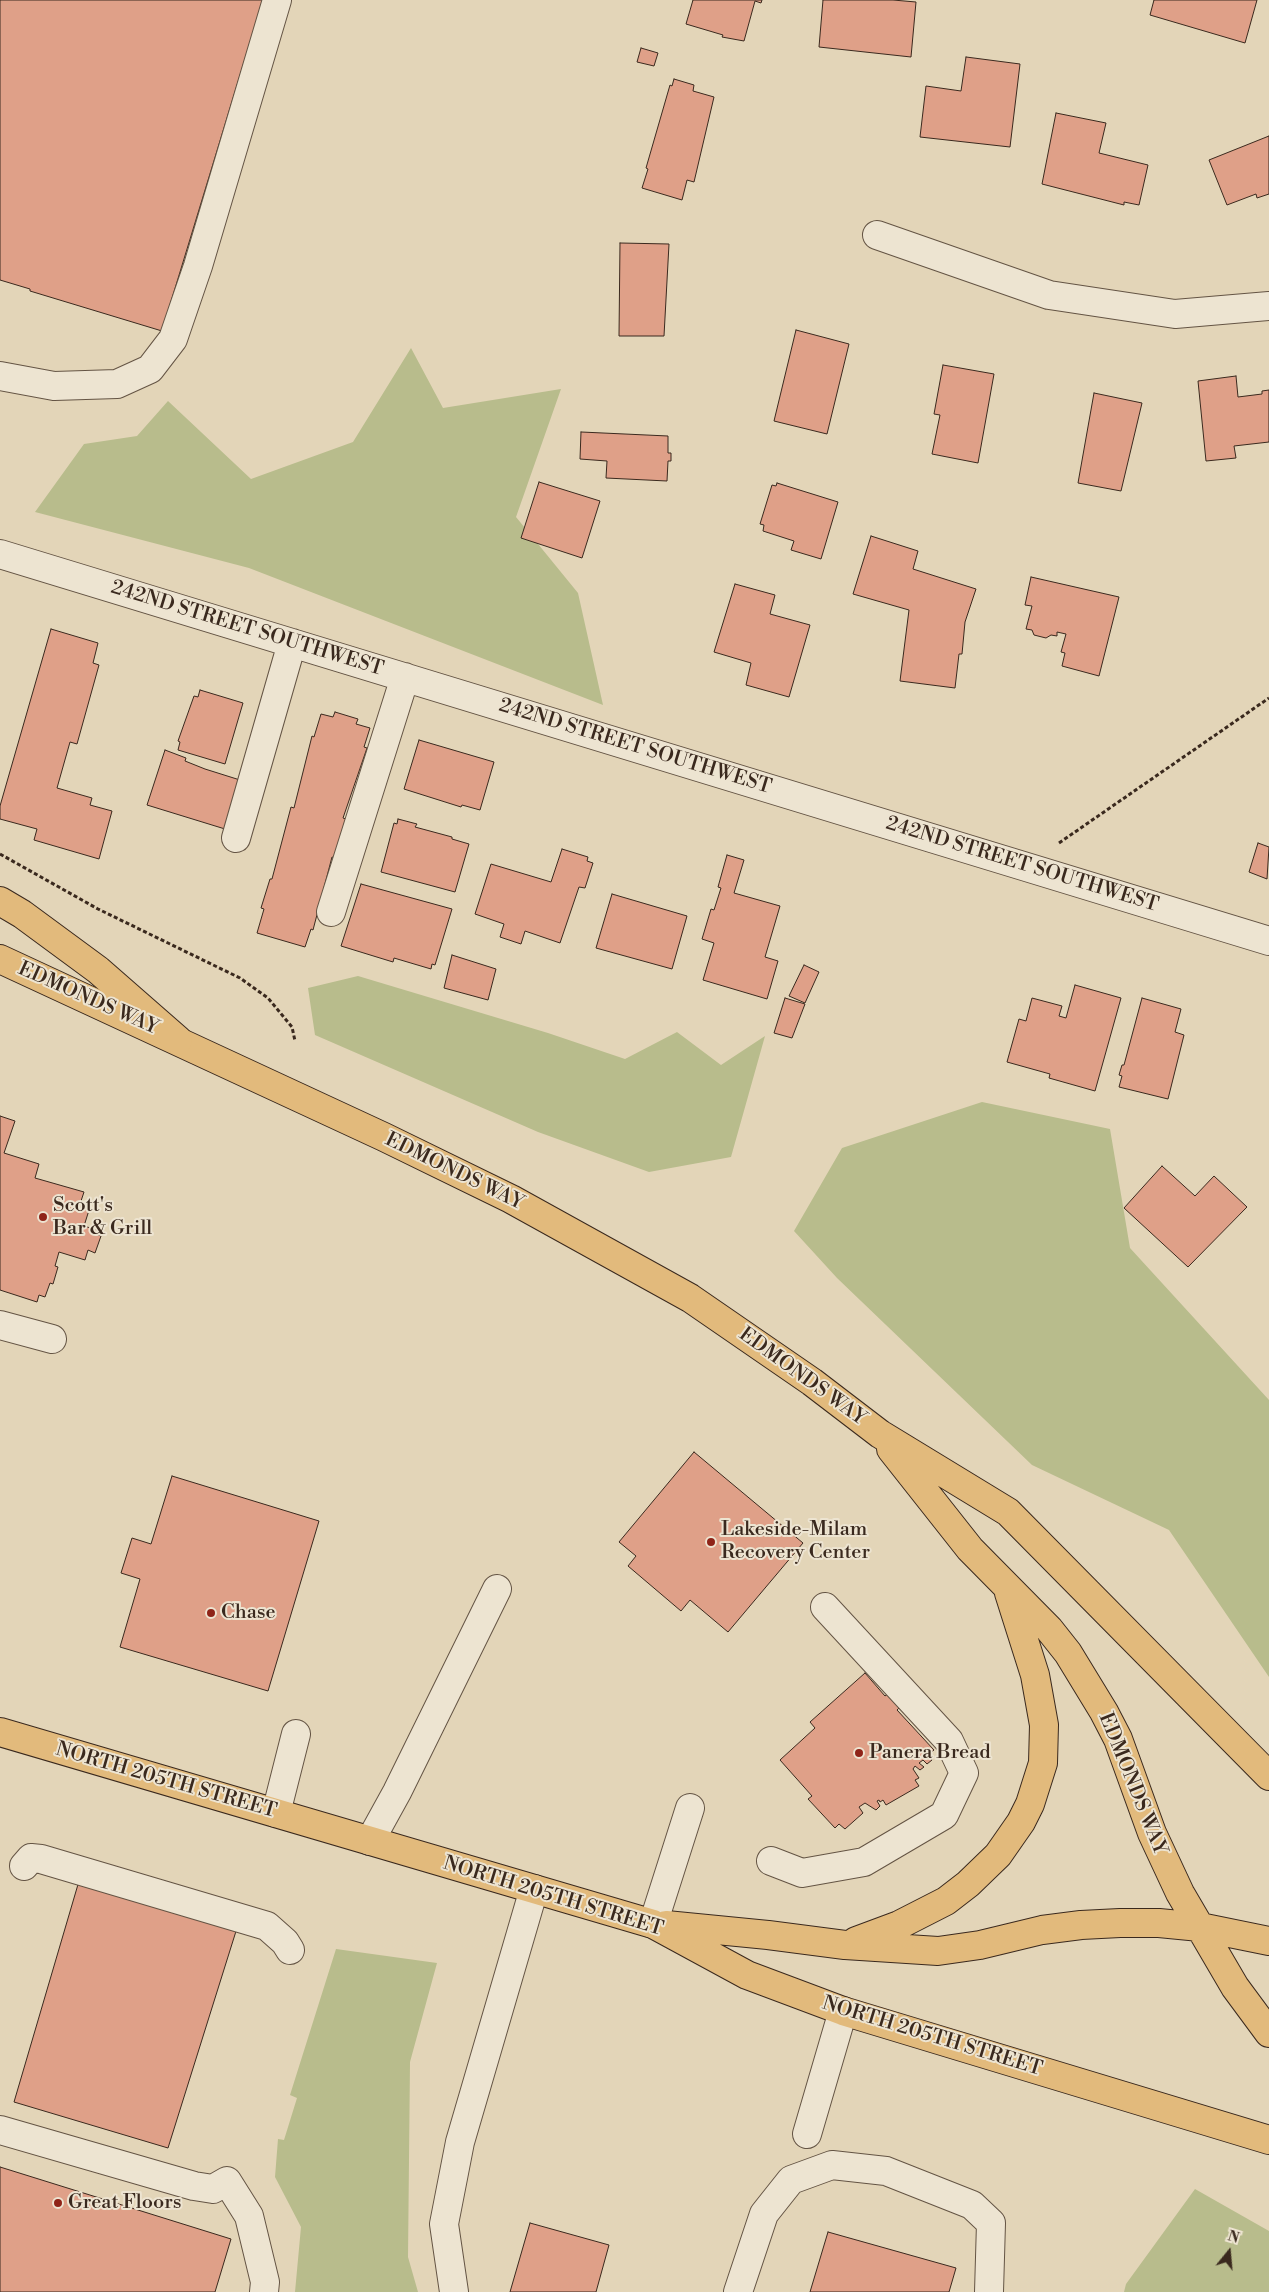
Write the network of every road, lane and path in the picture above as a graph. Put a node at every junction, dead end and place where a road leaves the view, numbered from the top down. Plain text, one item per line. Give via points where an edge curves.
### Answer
1 (277, 0) edge
2 (877, 235) dead end
3 (1269, 306) edge
4 (0, 376) edge
5 (0, 554) edge
6 (292, 643) junction
7 (405, 677) junction
8 (1269, 698) edge
9 (236, 838) dead end
10 (0, 854) edge
11 (1025, 866) junction
12 (0, 901) edge
13 (331, 912) dead end
14 (1269, 941) edge
15 (0, 959) edge
16 (178, 1040) junction
17 (295, 1041) dead end
18 (0, 1325) edge
19 (52, 1339) dead end
20 (880, 1434) junction
21 (1005, 1582) junction
22 (497, 1589) dead end
23 (826, 1607) dead end
24 (0, 1732) edge
25 (296, 1734) dead end
26 (1269, 1776) edge
27 (690, 1808) dead end
28 (276, 1813) junction
29 (370, 1841) junction
30 (771, 1860) dead end
31 (24, 1866) dead end
32 (534, 1890) junction
33 (653, 1924) junction
34 (1200, 1927) junction
35 (1269, 1941) edge
36 (845, 1946) junction
37 (290, 1950) dead end
38 (844, 2011) junction
39 (1269, 2033) edge
40 (0, 2130) edge
41 (807, 2134) dead end
42 (1269, 2140) edge
43 (264, 2292) edge
44 (454, 2292) edge
45 (738, 2292) edge
46 (989, 2292) edge

1 - 4 street via 173,339 150,368 117,384 54,386
2 - 3 street via 1049,296 1175,314
5 - 6 street, 242ND STREET SOUTHWEST
6 - 7 street, 242ND STREET SOUTHWEST
6 - 9 street
7 - 11 street, 242ND STREET SOUTHWEST
7 - 13 street
8 - 11 path
10 - 17 path via 98,909 240,978 268,998 292,1027
11 - 14 street, 242ND STREET SOUTHWEST
12 - 16 main road via 98,970
15 - 16 main road, EDMONDS WAY
16 - 20 main road, EDMONDS WAY via 511,1199 690,1298 812,1382
18 - 19 street
20 - 21 main road, EDMONDS WAY via 970,1549
20 - 26 main road, EDMONDS WAY via 1008,1512
21 - 34 main road, EDMONDS WAY via 1063,1647 1104,1712 1165,1863
21 - 36 main road via 1035,1675 1044,1726 1043,1763 1030,1804 998,1855 946,1901 899,1926
22 - 29 street
23 - 30 street via 949,1741 964,1773 944,1815 864,1862 802,1873
24 - 28 main road, NORTH 205TH STREET
25 - 28 street
27 - 33 street
28 - 29 main road, NORTH 205TH STREET
29 - 32 main road, NORTH 205TH STREET
31 - 37 street via 31,1858 41,1859 267,1926
32 - 33 main road, NORTH 205TH STREET
32 - 44 street via 460,2142 444,2224
33 - 36 main road
33 - 38 main road, NORTH 205TH STREET via 747,1975
34 - 35 main road
34 - 36 main road via 1159,1922 1081,1925 938,1951
34 - 39 main road, EDMONDS WAY via 1235,1987
38 - 41 street
38 - 42 main road, NORTH 205TH STREET
40 - 43 street via 194,2186 213,2189 227,2180 249,2216
45 - 46 street via 764,2214 791,2180 832,2165 886,2171 972,2205 991,2223

